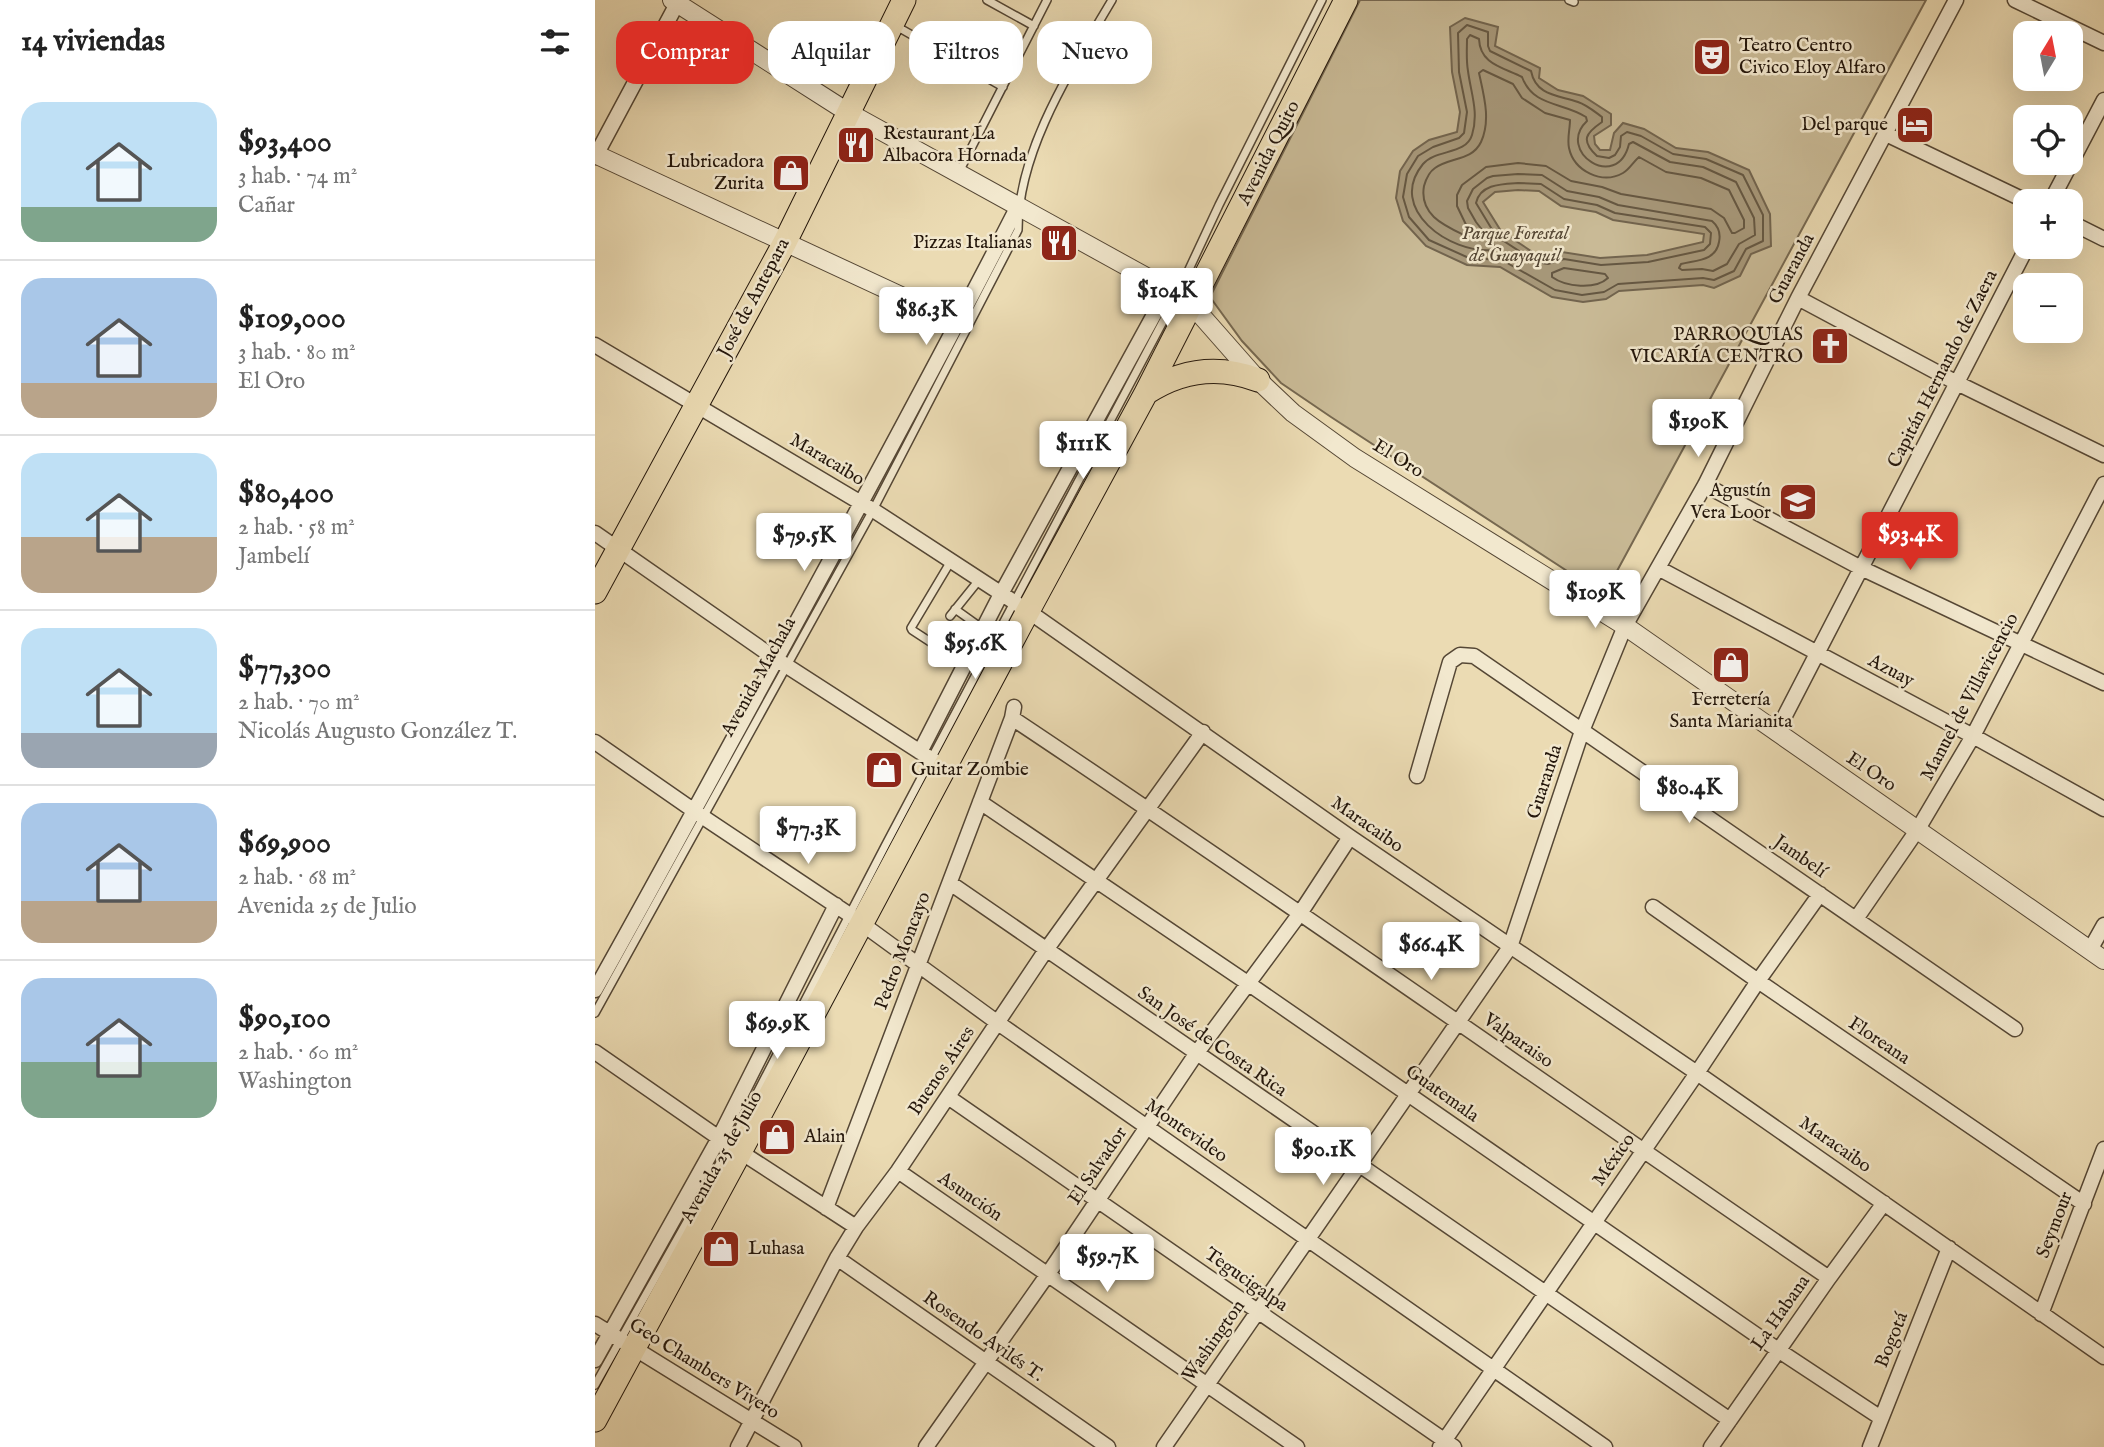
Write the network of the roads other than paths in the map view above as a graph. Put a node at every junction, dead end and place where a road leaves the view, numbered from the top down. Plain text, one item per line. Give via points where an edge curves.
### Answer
1 (904, 0) edge
2 (988, 0) edge
3 (1047, 0) edge
4 (1112, 0) edge
5 (1322, 0) edge
6 (1346, 0) edge
7 (1956, 0) edge
8 (2015, 0) edge
9 (676, 1) edge
10 (894, 21) edge
11 (895, 26) edge
12 (1034, 26) junction
13 (2104, 43) edge
14 (863, 84) edge
15 (1003, 87) junction
16 (2104, 100) edge
17 (849, 113) junction
18 (1886, 134) junction
19 (596, 155) edge
20 (958, 173) junction
21 (2057, 189) edge
22 (2013, 195) edge
23 (1018, 206) junction
24 (2083, 228) edge
25 (2104, 239) edge
26 (785, 242) junction
27 (2021, 259) edge
28 (1179, 296) junction
29 (1798, 298) junction
30 (959, 323) junction
31 (595, 345) edge
32 (1258, 380) junction
33 (1957, 383) junction
34 (1146, 393) junction
35 (697, 405) junction
36 (2104, 455) edge
37 (2104, 484) edge
38 (1705, 485) junction
39 (867, 506) junction
40 (595, 533) edge
41 (618, 550) junction
42 (951, 561) junction
43 (1658, 568) junction
44 (1861, 568) junction
45 (979, 580) junction
46 (595, 592) edge
47 (1001, 594) junction
48 (1021, 608) junction
49 (1625, 626) junction
50 (983, 629) junction
51 (941, 630) dead end
52 (2021, 643) junction
53 (934, 645) junction
54 (1817, 653) junction
55 (782, 663) junction
56 (964, 664) junction
57 (2104, 683) edge
58 (1013, 712) joint
59 (1582, 731) junction
60 (1203, 732) junction
61 (1776, 733) junction
62 (1973, 736) junction
63 (595, 742) edge
64 (932, 760) junction
65 (1417, 776) dead end
66 (980, 802) junction
67 (1149, 809) junction
68 (2104, 810) edge
69 (699, 814) junction
70 (1918, 829) junction
71 (1350, 837) junction
72 (1097, 880) junction
73 (950, 884) junction
74 (1820, 894) junction
75 (836, 905) junction
76 (1653, 907) dead end
77 (1301, 912) junction
78 (856, 919) junction
79 (1856, 919) junction
80 (2104, 925) edge
81 (1510, 947) junction
82 (1046, 950) junction
83 (2097, 955) edge
84 (918, 966) junction
85 (1758, 981) junction
86 (1249, 984) junction
87 (595, 990) edge
88 (595, 1013) edge
89 (998, 1023) junction
90 (1458, 1023) junction
91 (2015, 1030) dead end
92 (595, 1052) edge
93 (1196, 1055) junction
94 (1697, 1073) junction
95 (1408, 1094) junction
96 (948, 1097) junction
97 (1147, 1128) junction
98 (730, 1145) junction
99 (2104, 1149) edge
100 (1643, 1151) junction
101 (1358, 1166) junction
102 (898, 1171) junction
103 (1098, 1201) junction
104 (1884, 1203) junction
105 (2084, 1204) junction
106 (826, 1208) junction
107 (1594, 1223) junction
108 (856, 1227) junction
109 (1307, 1240) junction
110 (1949, 1248) junction
111 (837, 1258) junction
112 (1048, 1274) junction
113 (1829, 1278) junction
114 (1545, 1294) junction
115 (1258, 1311) junction
116 (2041, 1314) junction
117 (595, 1324) edge
118 (621, 1340) junction
119 (1778, 1350) junction
120 (2104, 1357) edge
121 (595, 1360) edge
122 (985, 1362) junction
123 (1494, 1369) junction
124 (595, 1385) edge
125 (1207, 1385) junction
126 (1881, 1418) junction
127 (595, 1420) edge
128 (1730, 1420) junction
129 (752, 1421) junction
130 (1446, 1445) edge
131 (738, 1447) edge
132 (794, 1447) edge
133 (926, 1447) edge
134 (1108, 1447) edge
135 (1164, 1447) edge
136 (1297, 1447) edge
137 (1605, 1447) edge
138 (1711, 1447) edge
139 (1870, 1447) edge

1 - 10 main road, José de Antepara
2 - 12 lane
3 - 12 lane
4 - 23 lane, Avenida Machala via 1045,125
5 - 28 lane, Avenida Quito via 1219,205
6 - 28 main road, Avenida Quito
7 - 18 street, Guaranda
8 - 13 street
9 - 17 street, El Oro
9 - 19 street
11 - 15 lane
12 - 15 lane
14 - 17 main road, José de Antepara
15 - 20 lane
16 - 21 street
17 - 20 street, El Oro
17 - 26 main road, José de Antepara
18 - 22 street
18 - 29 street, Guaranda
19 - 26 street
20 - 23 street, El Oro
23 - 28 street, El Oro
23 - 30 street, Avenida Machala
23 - 39 lane, Avenida Machala via 1018,230
24 - 25 street
26 - 30 street
26 - 35 main road, José de Antepara
27 - 33 street, Capitán Hernando de Zaera
28 - 32 street, El Oro
28 - 34 main road, Avenida 25 de Julio
28 - 47 street, Avenida 25 de Julio
28 - 48 lane, Avenida 25 de Julio
29 - 33 street
29 - 38 street, Guaranda
30 - 39 street, Avenida Machala
31 - 35 street, Maracaibo
32 - 34 main road via 1230,372 1200,372 1171,379
32 - 49 street, El Oro via 1293,413 1355,458
33 - 36 street
33 - 44 street, Capitán Hernando de Zaera
34 - 48 main road, Avenida 25 de Julio
35 - 39 street, Maracaibo
35 - 41 main road, José de Antepara
37 - 52 street, Manuel de Villavicencio
38 - 43 street, Guaranda
38 - 44 street
39 - 42 street, Maracaibo
39 - 55 street, Avenida Machala
40 - 41 street
41 - 46 main road, José de Antepara
41 - 55 street
42 - 45 street, Maracaibo
42 - 53 lane via 911,628
43 - 49 street, Guaranda
43 - 54 street, Azuay
44 - 52 street
44 - 54 street, Capitán Hernando de Zaera
45 - 47 street, Maracaibo
45 - 50 lane via 952,613
47 - 48 street, Maracaibo
47 - 50 street, Avenida 25 de Julio
48 - 60 street, Maracaibo
48 - 64 main road, Avenida 25 de Julio
49 - 59 street, Guaranda
49 - 61 street, El Oro
50 - 56 street, Avenida 25 de Julio
51 - 53 lane
52 - 57 street
52 - 62 street, Manuel de Villavicencio
53 - 56 lane
54 - 61 street, Capitán Hernando de Zaera
54 - 62 street, Azuay
55 - 64 street
55 - 69 street, Avenida Machala
56 - 64 street, Avenida 25 de Julio
58 - 66 street, Pedro Moncayo
58 - 67 street, Valparaiso
59 - 65 street, Jambelí via 1474,656 1460,654 1450,662
59 - 74 street, Jambelí
59 - 81 street, Guaranda
60 - 67 street, Buenos Aires
60 - 71 street, Maracaibo
61 - 70 street, El Oro
62 - 68 street, Azuay
62 - 70 street, Manuel de Villavicencio
63 - 69 street, Montevideo
64 - 78 main road, Avenida 25 de Julio
66 - 72 street, Guatemala
66 - 73 street, Pedro Moncayo
67 - 72 street, Buenos Aires
67 - 77 street, Valparaiso
69 - 75 street, Montevideo
69 - 87 street, Avenida Machala
69 - 88 lane, Avenida Machala
70 - 79 street, Manuel de Villavicencio
70 - 83 street, El Oro
71 - 77 street, El Salvador
71 - 81 street, Maracaibo
72 - 82 street, Buenos Aires
72 - 86 street, Guatemala
73 - 82 street, San José de Costa Rica
73 - 84 street, Pedro Moncayo
74 - 79 street, Jambelí
74 - 85 street, México
75 - 78 street, Montevideo
75 - 98 street, Avenida 25 de Julio
76 - 85 street, Floreana
77 - 86 street, El Salvador
77 - 90 street, Valparaiso
78 - 84 street, Montevideo
78 - 98 main road, Avenida 25 de Julio
79 - 91 street, Jambelí
80 - 83 street
81 - 90 street, Washington
81 - 94 street, Maracaibo
82 - 89 street, Buenos Aires
82 - 93 street, San José de Costa Rica
84 - 89 street, Montevideo
84 - 106 street, Pedro Moncayo
85 - 94 street, México
85 - 105 street, Floreana
86 - 93 street, El Salvador
86 - 95 street, Guatemala
89 - 96 street, Buenos Aires
89 - 97 street, Montevideo
90 - 95 street, Washington
90 - 100 street, Valparaiso
92 - 98 street
93 - 97 street, El Salvador
93 - 101 street, San José de Costa Rica
94 - 100 street, México
94 - 104 street, Maracaibo
95 - 101 street, Washington
95 - 107 street, Guatemala
96 - 102 street, Buenos Aires
96 - 103 street, Tegucigalpa
97 - 103 street, El Salvador
97 - 109 street, Montevideo
98 - 106 street
98 - 118 main road, Avenida 25 de Julio
99 - 105 street, Seymour
100 - 107 street, México
100 - 113 street, Valparaiso
101 - 109 street, Washington
101 - 114 street, San José de Costa Rica
102 - 108 street, Buenos Aires
102 - 112 street, Asunción
103 - 112 street, El Salvador
103 - 115 street, Tegucigalpa
104 - 110 street, Maracaibo
104 - 113 street, La Habana
105 - 116 street, Seymour
106 - 108 street
107 - 114 street, México
107 - 119 street, Guatemala
108 - 111 street, Buenos Aires
109 - 115 street, Washington
109 - 123 street, Montevideo
110 - 116 street, Maracaibo
110 - 126 street, Bogotá
111 - 122 street, Rosendo Avilés T.
111 - 129 street, Buenos Aires
112 - 122 street, El Salvador
112 - 125 street, Asunción
113 - 119 street, La Habana
114 - 123 street, México
114 - 128 street, San José de Costa Rica
115 - 125 street, Washington
115 - 130 street, Tegucigalpa
116 - 120 street, Maracaibo
117 - 118 street, Geo Chambers Vivero
118 - 121 street, Avenida 25 de Julio
118 - 124 lane, Avenida 25 de Julio
118 - 127 main road, Avenida 25 de Julio
118 - 129 street, Geo Chambers Vivero
119 - 126 street, Guatemala
119 - 128 street, La Habana
122 - 133 street, El Salvador
122 - 134 street, Rosendo Avilés T.
123 - 130 street, México
123 - 137 street, Montevideo
125 - 135 street, Washington
125 - 136 street, Asunción
126 - 139 street, Bogotá
128 - 138 street, La Habana
129 - 131 street, Buenos Aires
129 - 132 street, Geo Chambers Vivero

